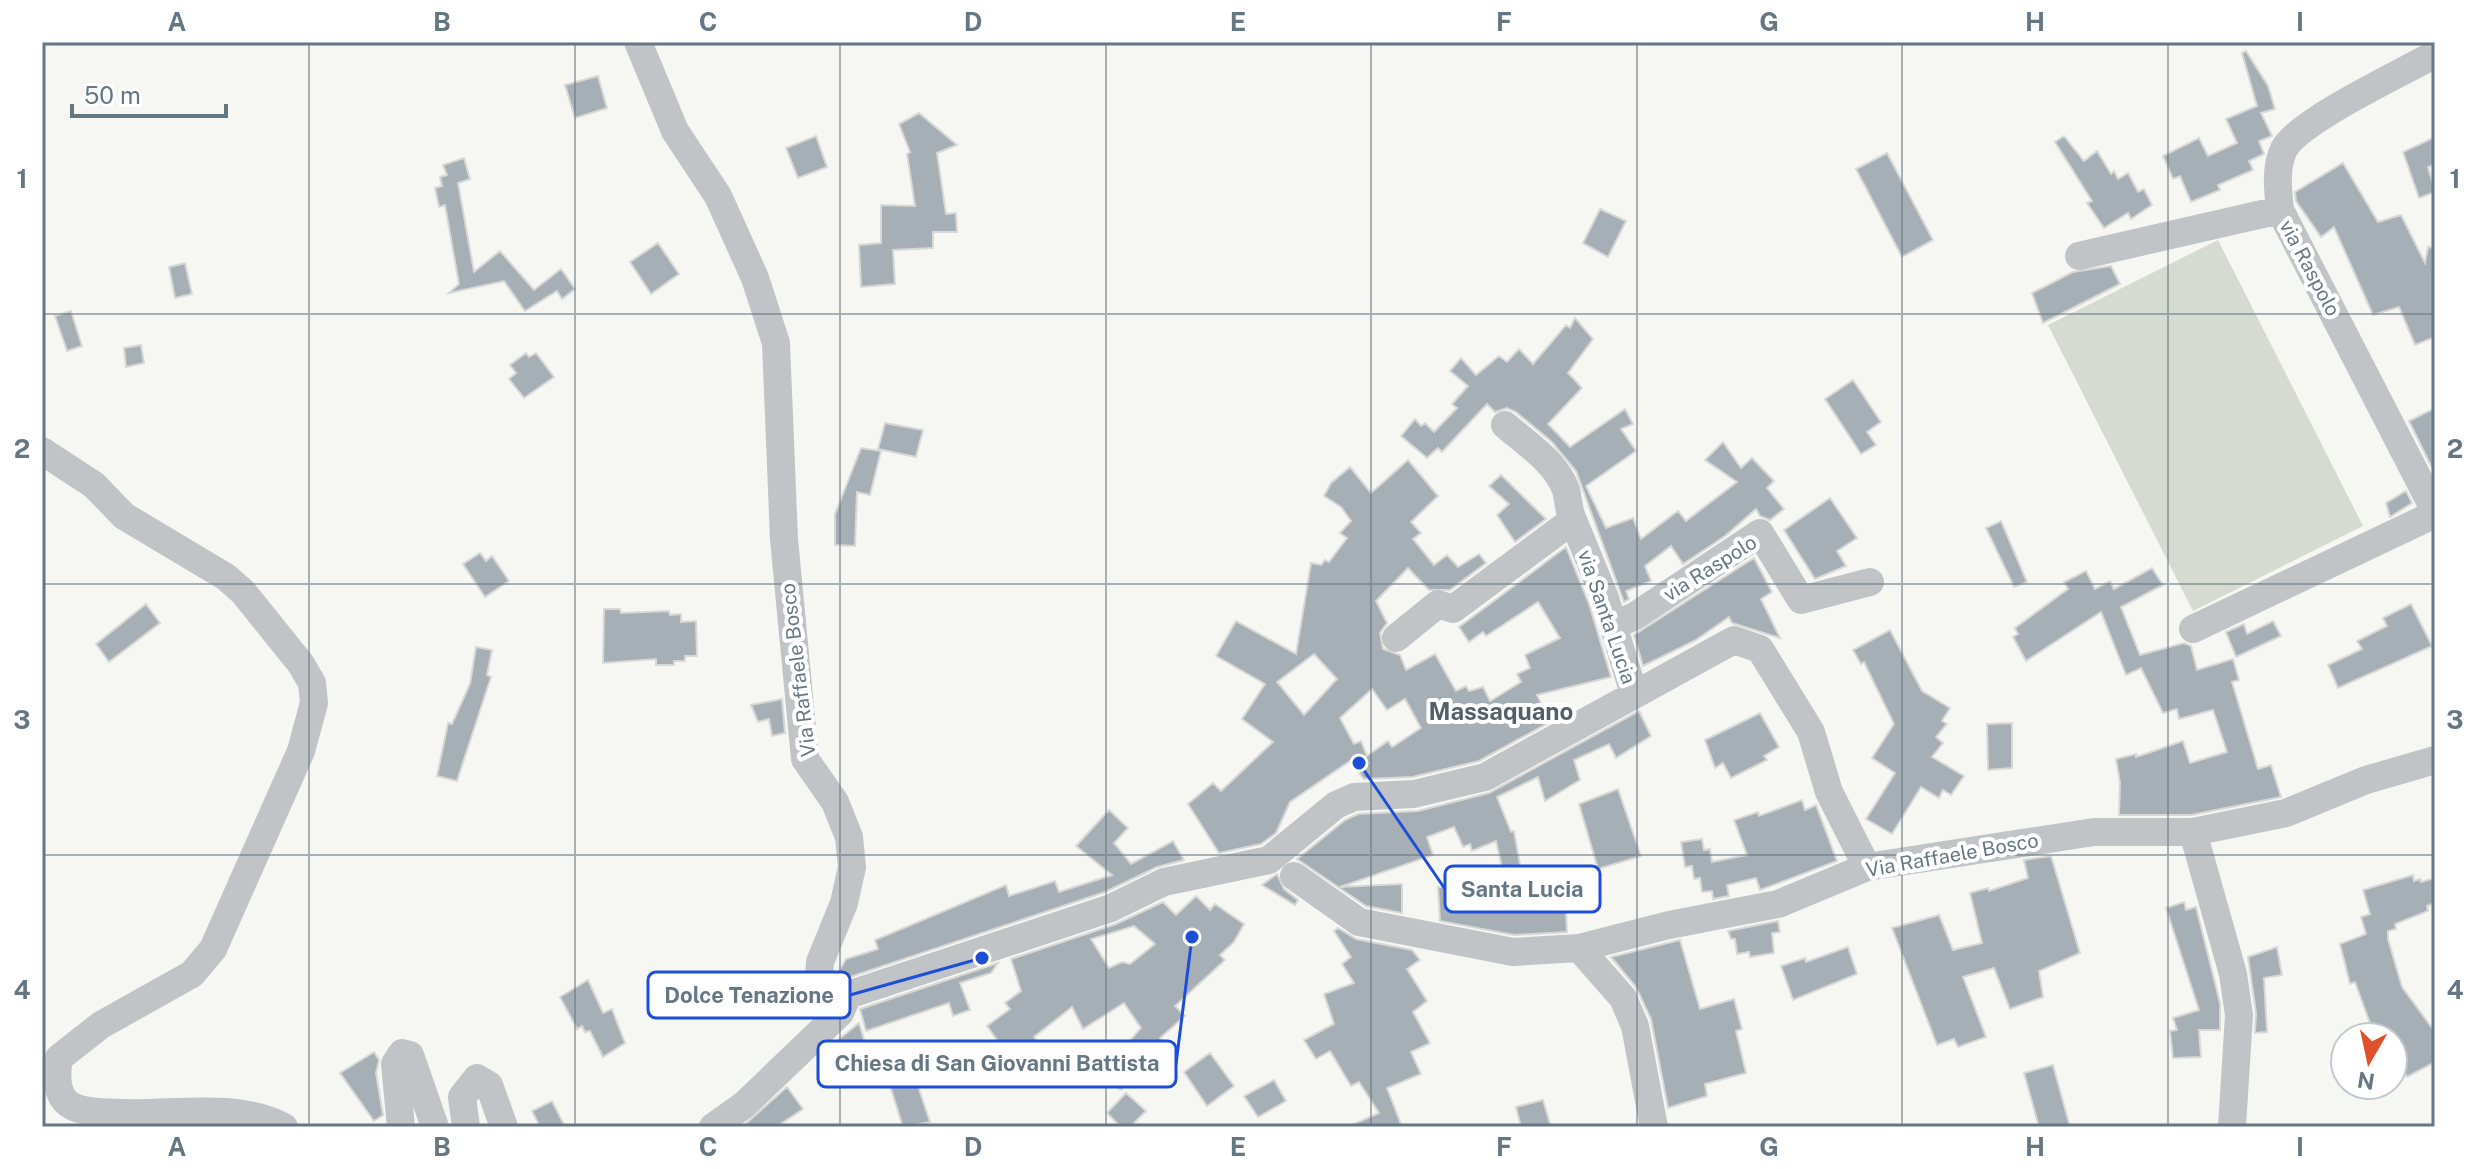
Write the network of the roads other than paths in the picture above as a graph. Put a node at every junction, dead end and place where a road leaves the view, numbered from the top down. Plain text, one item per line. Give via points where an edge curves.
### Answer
1 (638, 42) edge
2 (2435, 54) edge
3 (2280, 210) junction
4 (2079, 256) dead end
5 (1505, 425) dead end
6 (42, 451) edge
7 (2435, 512) edge
8 (1573, 520) junction
9 (1870, 582) dead end
10 (1613, 626) junction
11 (2193, 629) dead end
12 (1396, 638) dead end
13 (1634, 694) junction
14 (2435, 760) edge
15 (2193, 832) junction
16 (1867, 867) junction
17 (1294, 876) dead end
18 (1579, 948) junction
19 (848, 995) junction
20 (42, 1068) edge
21 (60, 1093) junction
22 (284, 1127) edge
23 (401, 1127) edge
24 (435, 1127) edge
25 (466, 1127) edge
26 (504, 1127) edge
27 (713, 1127) edge
28 (1654, 1127) edge
29 (2232, 1127) edge

1 - 19 street, Via Raffaele Bosco via 675,131 718,196 755,278 776,343 784,539 805,759 835,802 849,837 852,867 819,978 835,993
2 - 3 street via 2289,141 2277,182
3 - 4 street, via Raspolo
3 - 7 street, via Raspolo
5 - 8 street via 1552,466 1567,492 1566,507
6 - 21 street via 94,485 124,516 243,592 301,664 312,683 314,703 301,751 213,949 192,974 101,1025 59,1058
7 - 11 street, via Raspolo
8 - 10 street, via Santa Lucia
8 - 12 street, via Santa Lucia via 1453,609 1438,604
9 - 10 street, via Raspolo via 1801,600 1760,533
10 - 13 street, via Santa Lucia
13 - 16 street via 1734,640 1760,649 1811,732 1829,792
13 - 19 street via 1485,777 1414,794 1354,797 1336,805 1269,860 1164,882 1111,908
14 - 15 street, Via Raffaele Bosco via 2366,780 2286,813
15 - 16 street, Via Raffaele Bosco via 2094,832
15 - 29 street via 2233,974 2239,1015
16 - 18 street, Via Raffaele Bosco via 1778,904
17 - 18 street, Via Raffaele Bosco via 1359,922 1513,952
18 - 28 street via 1623,998 1635,1026
19 - 27 street via 840,1013 744,1105
20 - 21 street
21 - 22 street via 72,1107 101,1112 244,1115
23 - 24 street via 395,1064 402,1053 410,1055 416,1067
25 - 26 street via 462,1097 477,1078 489,1085

